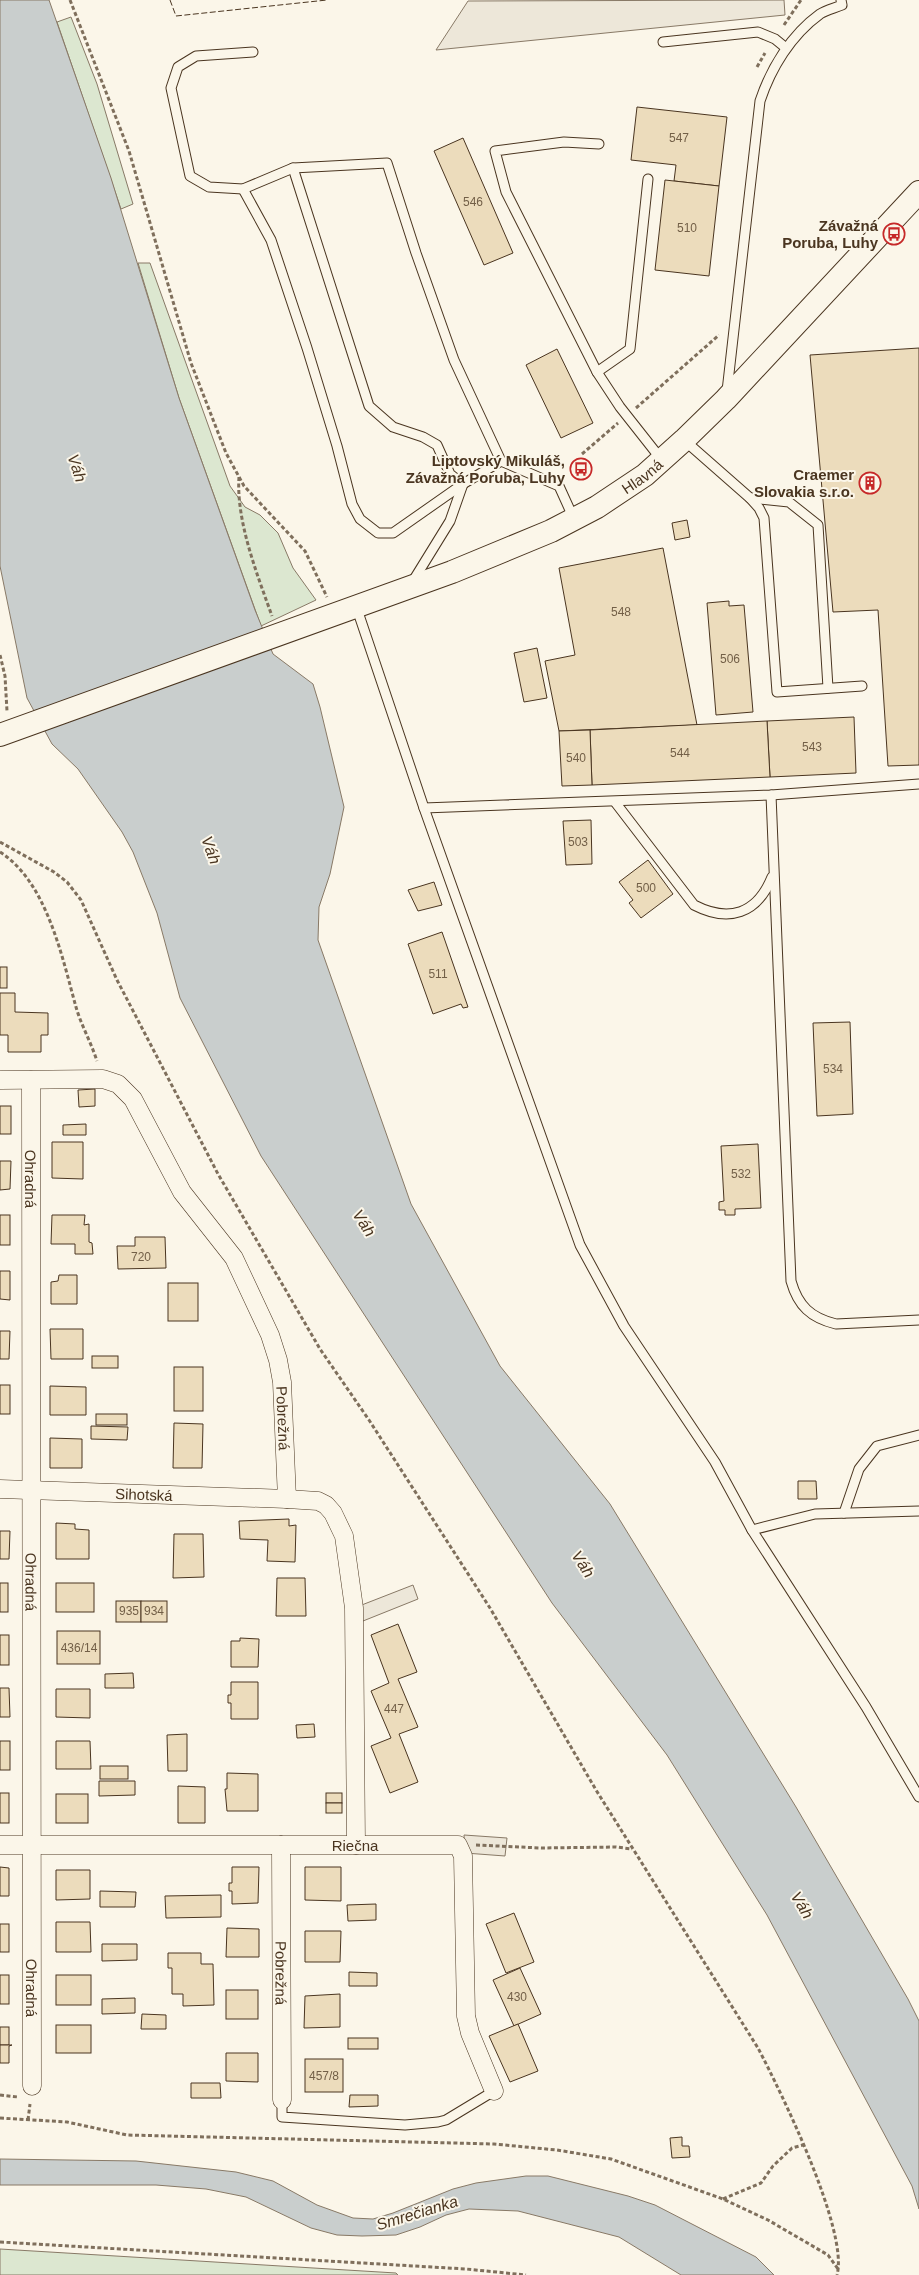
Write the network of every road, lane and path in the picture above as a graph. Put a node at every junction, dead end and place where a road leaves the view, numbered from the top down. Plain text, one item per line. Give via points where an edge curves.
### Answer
1 (70, 0) edge
2 (801, 0) edge
3 (841, 0) edge
4 (775, 39) junction
5 (663, 42) dead end
6 (786, 48) junction
7 (253, 52) dead end
8 (754, 73) dead end
9 (598, 144) dead end
10 (293, 168) junction
11 (648, 179) dead end
12 (243, 189) junction
13 (919, 192) edge
14 (720, 326) dead end
15 (597, 372) junction
16 (726, 399) junction
17 (627, 415) junction
18 (684, 440) junction
19 (582, 454) dead end
20 (501, 461) junction
21 (662, 461) junction
22 (239, 477) junction
23 (463, 484) junction
24 (750, 498) junction
25 (574, 519) junction
26 (410, 587) junction
27 (356, 606) junction
28 (334, 614) junction
29 (278, 634) junction
30 (0, 655) edge
31 (862, 686) dead end
32 (828, 688) junction
33 (9, 732) edge
34 (919, 784) edge
35 (771, 795) junction
36 (615, 802) junction
37 (424, 808) junction
38 (0, 842) edge
39 (0, 852) edge
40 (773, 875) junction
41 (103, 1079) junction
42 (0, 1080) edge
43 (31, 1080) junction
44 (919, 1320) edge
45 (919, 1435) edge
46 (0, 1489) edge
47 (31, 1490) junction
48 (286, 1499) junction
49 (919, 1511) edge
50 (844, 1513) junction
51 (752, 1530) junction
52 (919, 1798) edge
53 (0, 1845) edge
54 (33, 1845) junction
55 (281, 1845) junction
56 (356, 1845) junction
57 (458, 1845) junction
58 (633, 1849) junction
59 (32, 2086) dead end
60 (494, 2091) joint
61 (282, 2100) joint
62 (0, 2118) edge
63 (803, 2145) junction
64 (723, 2199) junction
65 (0, 2242) edge
66 (838, 2270) junction
67 (526, 2275) edge
68 (837, 2275) edge

1 - 22 path via 129,151 191,363 226,453
2 - 4 path
3 - 6 lane via 842,5 820,14
4 - 5 lane via 758,32
4 - 6 lane
4 - 8 path
6 - 16 lane via 767,80 760,101
7 - 12 lane via 196,56 178,67 171,88 190,176 208,187
9 - 15 lane via 564,142 495,151 506,192
10 - 12 lane
10 - 20 lane via 387,163 454,360
10 - 23 lane via 369,406 393,427 437,445 450,474
11 - 15 lane via 630,349
12 - 23 lane via 271,240 307,348 352,504 360,519 378,533 393,533
13 - 16 street, Hlavná
14 - 17 path via 719,335
15 - 17 lane
16 - 18 street, Hlavná
17 - 19 path
17 - 21 lane
18 - 21 street, Hlavná
18 - 24 lane
20 - 23 lane
20 - 25 lane via 559,486
21 - 25 street, Hlavná via 626,489
22 - 28 path via 305,551
22 - 29 path via 240,517
23 - 26 lane via 450,521
24 - 32 lane via 789,502 818,525
24 - 32 lane via 764,518 777,692
25 - 26 street, Hlavná via 503,552
26 - 27 street, Hlavná
27 - 28 street, Hlavná
27 - 37 lane
28 - 29 street, Hlavná
29 - 33 street, Hlavná
30 - 33 path via 5,676
31 - 32 lane
34 - 35 lane
35 - 36 lane
35 - 40 lane
36 - 37 lane
36 - 40 lane via 694,905 710,914 727,915 752,905 767,890
37 - 51 lane via 580,1245 624,1326 715,1462
38 - 58 path via 54,872 81,900 117,980 218,1174 320,1349 490,1608 561,1733
39 - 41 path via 16,865 40,898
40 - 44 lane via 795,1295 812,1315 836,1324
41 - 43 street, Pobrežná
41 - 48 street, Pobrežná via 118,1084 133,1099 182,1192 234,1258 270,1335 282,1382
42 - 43 street, Pobrežná
43 - 47 street, Ohradná
45 - 50 lane via 877,1446 859,1469
46 - 47 street, Sihotská
47 - 48 street, Sihotská
47 - 54 street, Ohradná
48 - 56 street via 318,1501 326,1505 344,1536 354,1608
49 - 50 lane
50 - 51 lane via 815,1514
51 - 52 lane via 866,1707
53 - 54 street, Riečna
54 - 55 street, Riečna
54 - 59 street, Ohradná
55 - 56 street, Riečna
55 - 61 street, Pobrežná
56 - 57 street, Riečna
57 - 58 path via 616,1846
57 - 60 street via 463,1856 466,2016
58 - 63 path via 758,2048
60 - 61 lane via 446,2120 405,2125 282,2117
62 - 64 path via 67,2122 127,2135 494,2144 557,2150 612,2159
63 - 64 path via 792,2148 773,2166 762,2183
63 - 66 path via 831,2220 839,2250
64 - 66 path via 803,2239 828,2255
65 - 67 path
66 - 68 path

